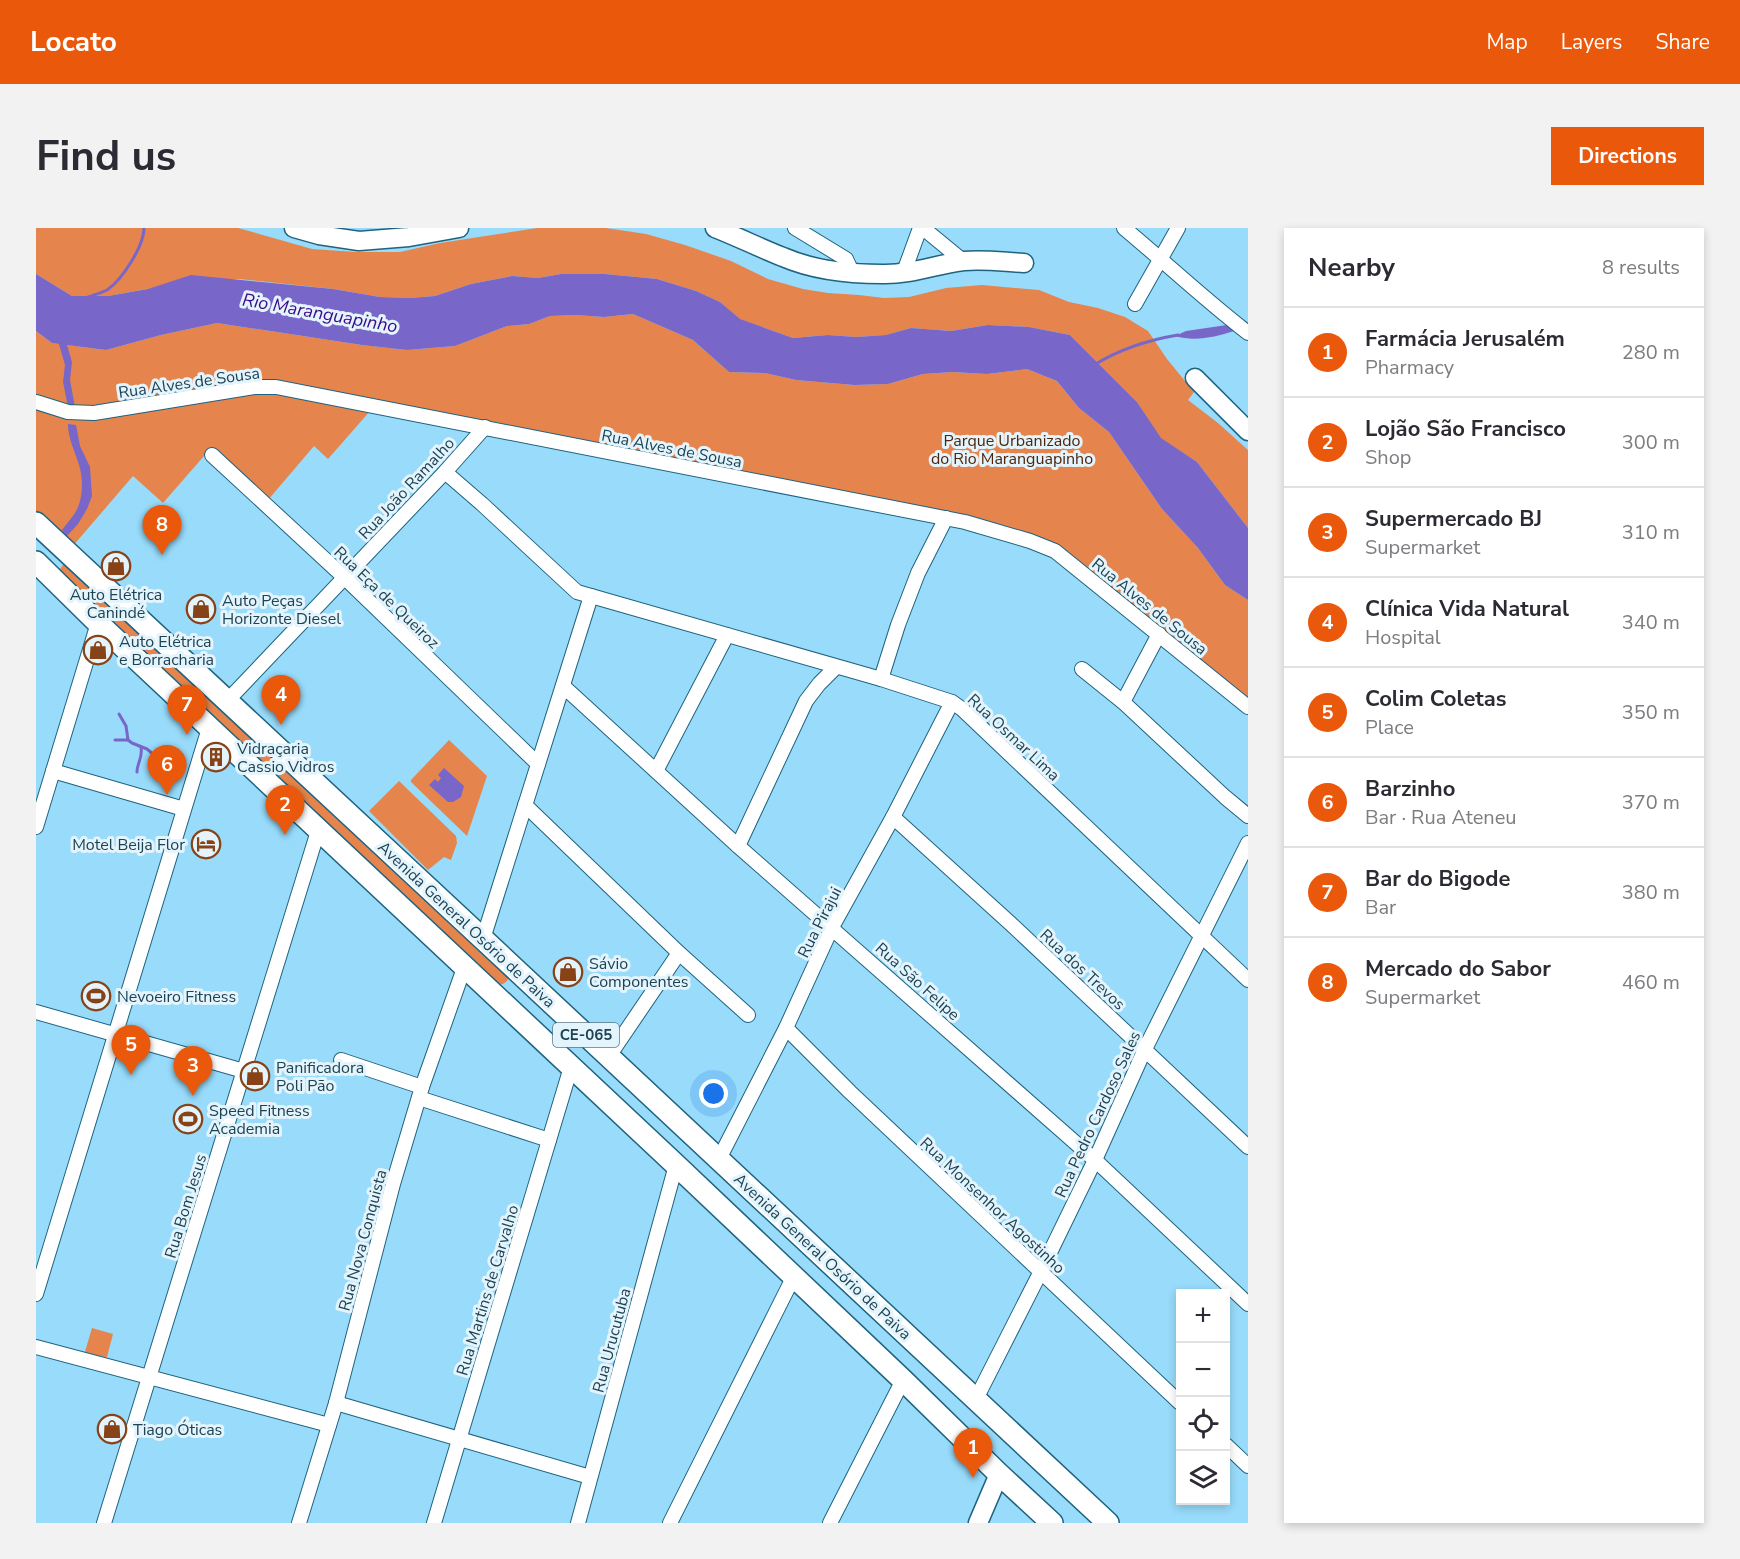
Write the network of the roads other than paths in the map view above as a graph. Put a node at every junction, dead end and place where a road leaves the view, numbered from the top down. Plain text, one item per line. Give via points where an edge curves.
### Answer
1 (294, 228) edge
2 (715, 228) edge
3 (795, 228) edge
4 (922, 228) edge
5 (1124, 228) edge
6 (1178, 228) edge
7 (451, 229) edge
8 (1161, 259) junction
9 (963, 261) junction
10 (1024, 263) dead end
11 (852, 272) junction
12 (906, 273) junction
13 (1135, 304) dead end
14 (1247, 333) edge
15 (1195, 378) dead end
16 (36, 402) edge
17 (485, 428) junction
18 (1248, 431) edge
19 (212, 455) dead end
20 (444, 472) junction
21 (946, 518) junction
22 (36, 523) edge
23 (69, 555) junction
24 (43, 568) edge
25 (344, 577) junction
26 (591, 596) junction
27 (98, 623) junction
28 (1159, 634) junction
29 (727, 635) junction
30 (836, 667) junction
31 (1083, 669) dead end
32 (881, 679) junction
33 (563, 686) junction
34 (227, 701) junction
35 (952, 702) junction
36 (1124, 702) junction
37 (1248, 707) edge
38 (209, 728) junction
39 (538, 764) junction
40 (53, 771) junction
41 (656, 771) junction
42 (525, 805) junction
43 (184, 809) junction
44 (1248, 816) edge
45 (893, 818) junction
46 (36, 827) edge
47 (318, 831) junction
48 (1248, 843) edge
49 (738, 846) junction
50 (832, 927) junction
51 (1201, 936) junction
52 (483, 939) junction
53 (680, 953) junction
54 (510, 964) junction
55 (464, 968) junction
56 (1248, 980) edge
57 (487, 989) junction
58 (36, 1012) edge
59 (748, 1015) dead end
60 (567, 1017) junction
61 (786, 1028) junction
62 (115, 1034) junction
63 (549, 1047) junction
64 (1144, 1049) junction
65 (609, 1056) junction
66 (341, 1060) dead end
67 (571, 1067) junction
68 (244, 1071) junction
69 (420, 1093) junction
70 (549, 1140) junction
71 (1248, 1147) edge
72 (719, 1159) junction
73 (1095, 1160) junction
74 (676, 1166) junction
75 (1040, 1272) junction
76 (794, 1276) junction
77 (36, 1294) edge
78 (1248, 1304) edge
79 (36, 1347) edge
80 (149, 1378) junction
81 (903, 1380) junction
82 (976, 1399) junction
83 (1176, 1399) edge
84 (336, 1403) junction
85 (329, 1425) junction
86 (460, 1439) junction
87 (1230, 1449) edge
88 (1248, 1466) edge
89 (999, 1474) junction
90 (590, 1477) junction
91 (104, 1523) edge
92 (299, 1523) edge
93 (434, 1523) edge
94 (578, 1523) edge
95 (670, 1523) edge
96 (830, 1523) edge
97 (978, 1523) edge
98 (1052, 1523) edge
99 (1108, 1523) edge

1 - 7 main road via 359,241
2 - 11 main road via 784,258
3 - 11 street via 846,259
4 - 9 street
4 - 12 street
5 - 8 street
6 - 8 street
8 - 13 street
8 - 14 street
9 - 10 main road
9 - 12 main road
11 - 12 main road
15 - 18 main road
16 - 17 street, Rua Alves de Sousa via 61,410 94,413 254,387 276,387
17 - 20 street, Rua João Ramalho
17 - 21 street, Rua Alves de Sousa
19 - 25 street, Rua Eça de Queiroz
20 - 25 street, Rua João Ramalho
20 - 26 street, Rua Osmar Lima via 577,592
21 - 28 street, Rua Alves de Sousa via 1055,551
21 - 32 street via 914,583
22 - 23 main road, Avenida General Osório de Paiva / CE-065
23 - 24 main road via 51,568
23 - 34 main road, Avenida General Osório de Paiva / CE-065
24 - 27 main road, Avenida General Osório de Paiva / CE-065
25 - 34 street, Rua João Ramalho
25 - 39 street, Rua Eça de Queiroz
26 - 29 street, Rua Osmar Lima
26 - 33 street
27 - 38 main road, Avenida General Osório de Paiva / CE-065
27 - 40 street
28 - 36 street
28 - 37 street, Rua Alves de Sousa
29 - 30 street, Rua Osmar Lima
29 - 41 street
30 - 32 street, Rua Osmar Lima
30 - 49 street via 806,701
31 - 36 street
32 - 35 street, Rua Osmar Lima
33 - 39 street
33 - 41 street, Rua São Felipe
34 - 52 main road, Avenida General Osório de Paiva / CE-065
35 - 45 street, Rua Pirajui
35 - 51 street, Rua Osmar Lima
36 - 44 street
38 - 43 street
38 - 47 main road, Avenida General Osório de Paiva / CE-065
39 - 42 street
40 - 43 street
40 - 46 street
41 - 49 street, Rua São Felipe
42 - 52 street
42 - 53 street
43 - 62 street
45 - 50 street, Rua Pirajui
45 - 64 street, Rua dos Trevos
47 - 55 main road, Avenida General Osório de Paiva / CE-065
47 - 68 street, Rua Bom Jesus
48 - 51 street, Rua Pedro Cardoso Sales
49 - 50 street, Rua São Felipe
50 - 61 street, Rua Pirajui
50 - 73 street, Rua São Felipe
51 - 56 street, Rua Osmar Lima
51 - 64 street, Rua Pedro Cardoso Sales
52 - 54 main road, Avenida General Osório de Paiva / CE-065
53 - 59 street
53 - 65 street
54 - 57 main road via 514,978 509,986
54 - 60 main road, Avenida General Osório de Paiva / CE-065
55 - 57 main road, Avenida General Osório de Paiva / CE-065
55 - 69 street, Rua Nova Conquista
57 - 63 main road, Avenida General Osório de Paiva / CE-065
58 - 62 street
60 - 63 main road via 554,1019 548,1026
60 - 65 main road, Avenida General Osório de Paiva / CE-065
61 - 72 street, Rua Pirajui
61 - 75 street, Rua Monsenhor Agostinho
62 - 68 street
62 - 77 street
63 - 67 main road, Avenida General Osório de Paiva / CE-065
64 - 71 street, Rua dos Trevos
64 - 73 street, Rua Pedro Cardoso Sales
65 - 72 main road, Avenida General Osório de Paiva / CE-065
66 - 69 street
67 - 70 street, Rua Martins de Carvalho
67 - 74 main road, Avenida General Osório de Paiva / CE-065
68 - 80 street, Rua Bom Jesus
69 - 70 street
69 - 84 street, Rua Nova Conquista
70 - 86 street, Rua Martins de Carvalho
72 - 82 main road, Avenida General Osório de Paiva / CE-065
73 - 75 street, Rua Pedro Cardoso Sales
73 - 78 street, Rua São Felipe
74 - 76 main road, Avenida General Osório de Paiva / CE-065
74 - 90 street, Rua Urucutuba
75 - 82 street, Rua Pedro Cardoso Sales
75 - 83 street, Rua Monsenhor Agostinho
76 - 81 main road, Avenida General Osório de Paiva / CE-065
76 - 95 street
79 - 80 street
80 - 85 street
80 - 91 street, Rua Bom Jesus
81 - 89 main road, Avenida General Osório de Paiva / CE-065
81 - 96 street
82 - 99 main road, Avenida General Osório de Paiva / CE-065
84 - 85 street, Rua Nova Conquista
84 - 86 street
85 - 92 street, Rua Nova Conquista
86 - 90 street
86 - 93 street, Rua Martins de Carvalho
87 - 88 street
89 - 97 main road
89 - 98 main road, Avenida General Osório de Paiva / CE-065
90 - 94 street, Rua Urucutuba

